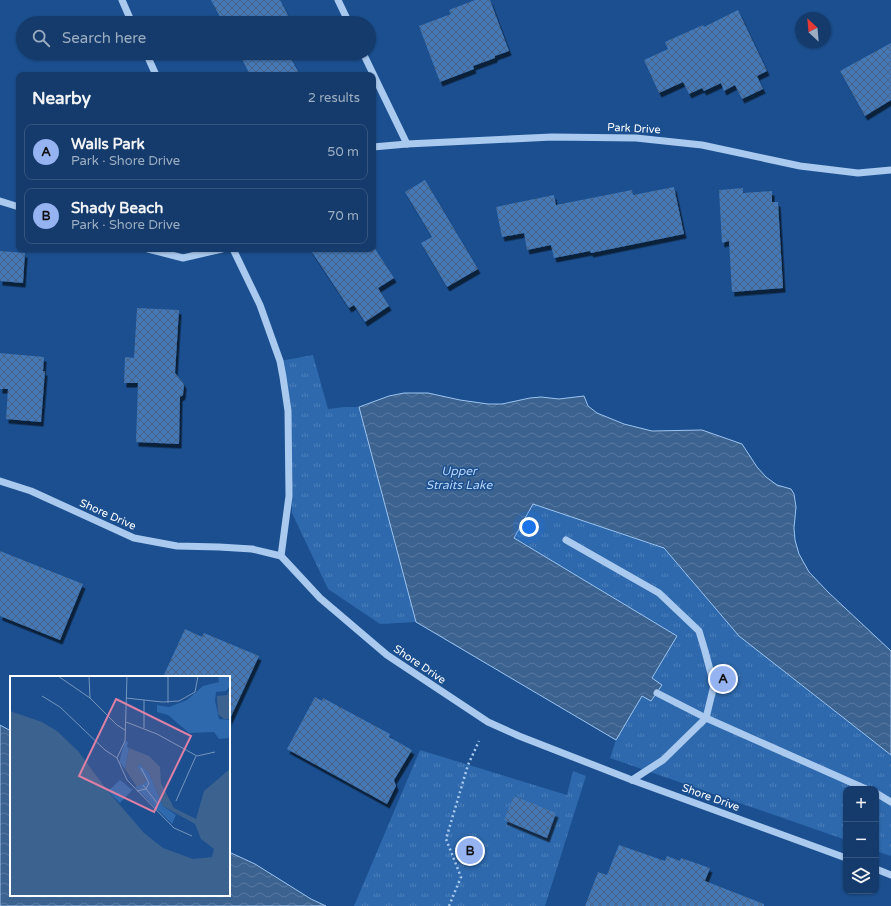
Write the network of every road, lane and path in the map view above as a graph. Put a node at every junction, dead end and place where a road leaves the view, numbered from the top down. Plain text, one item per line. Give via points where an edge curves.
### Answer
1 (122, 0) edge
2 (338, 0) edge
3 (129, 16) edge
4 (346, 16) edge
5 (149, 60) edge
6 (366, 60) edge
7 (155, 72) edge
8 (372, 72) edge
9 (376, 80) edge
10 (407, 144) junction
11 (376, 147) edge
12 (891, 170) edge
13 (0, 201) edge
14 (16, 207) edge
15 (160, 252) edge
16 (209, 252) edge
17 (234, 252) edge
18 (0, 481) edge
19 (566, 540) dead end
20 (281, 556) junction
21 (657, 692) dead end
22 (706, 718) junction
23 (488, 722) junction
24 (632, 780) junction
25 (859, 786) edge
26 (879, 795) edge
27 (891, 802) edge
28 (843, 857) edge
29 (879, 870) edge
30 (891, 875) edge
31 (449, 906) edge

1 - 3 street
2 - 4 street
5 - 7 street
6 - 8 street
9 - 10 street
10 - 11 street, Park Drive
10 - 12 street, Park Drive via 552,137 636,138 702,145 800,166 858,173
13 - 14 street
15 - 16 street via 183,258
17 - 20 street via 260,305 280,361 283,377 288,411 289,496
18 - 20 street, Shore Drive via 31,491 134,538 177,546 252,549
19 - 22 street via 659,593 699,631 714,685
20 - 23 street, Shore Drive via 320,598 387,655
21 - 22 street
22 - 24 street via 664,760
22 - 25 street
23 - 24 street, Shore Drive
23 - 31 path via 468,765 446,839 461,877
24 - 28 street, Shore Drive
26 - 27 street
29 - 30 street

